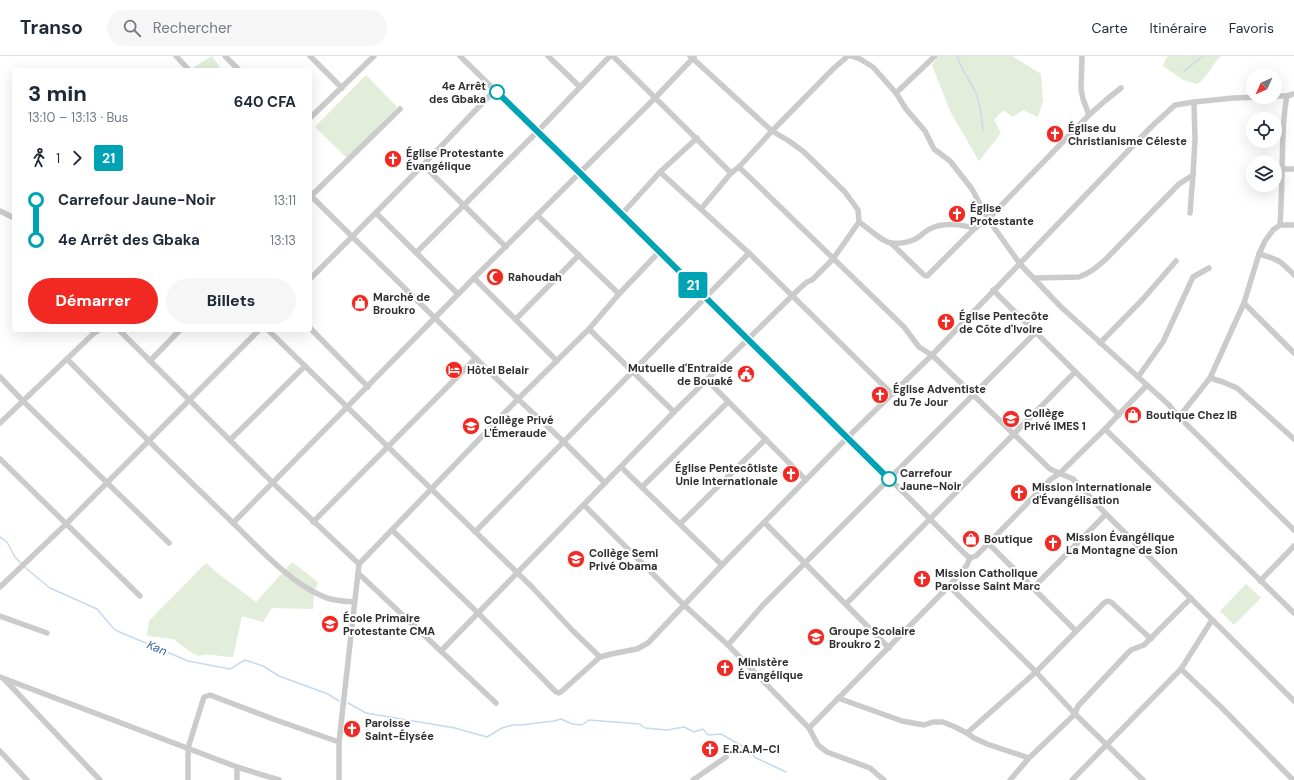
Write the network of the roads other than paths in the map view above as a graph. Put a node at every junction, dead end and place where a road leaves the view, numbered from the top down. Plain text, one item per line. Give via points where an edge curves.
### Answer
1 (176, 56) edge
2 (225, 56) edge
3 (310, 56) edge
4 (374, 56) edge
5 (460, 56) edge
6 (548, 56) edge
7 (612, 56) edge
8 (850, 56) edge
9 (935, 56) edge
10 (1082, 56) edge
11 (692, 57) edge
12 (862, 58) edge
13 (188, 68) edge
14 (237, 68) edge
15 (580, 87) junction
16 (342, 88) junction
17 (1121, 88) dead end
18 (495, 90) junction
19 (896, 93) junction
20 (1294, 94) edge
21 (1282, 96) edge
22 (1287, 96) junction
23 (655, 98) junction
24 (1246, 98) edge
25 (1194, 102) junction
26 (400, 109) dead end
27 (1089, 115) junction
28 (312, 116) edge
29 (772, 131) junction
30 (537, 132) junction
31 (697, 138) junction
32 (423, 165) junction
33 (739, 167) junction
34 (1282, 169) joint
35 (1294, 169) edge
36 (579, 172) junction
37 (660, 172) junction
38 (731, 172) junction
39 (1193, 175) junction
40 (1281, 192) edge
41 (312, 194) edge
42 (312, 198) edge
43 (463, 205) junction
44 (701, 209) junction
45 (0, 210) edge
46 (376, 213) junction
47 (1190, 213) dead end
48 (537, 215) junction
49 (621, 215) junction
50 (12, 217) edge
51 (988, 219) junction
52 (859, 222) junction
53 (1280, 225) junction
54 (1294, 225) edge
55 (975, 228) junction
56 (353, 236) junction
57 (891, 243) junction
58 (506, 247) junction
59 (659, 252) junction
60 (416, 253) junction
61 (749, 253) junction
62 (1259, 254) junction
63 (579, 255) junction
64 (833, 259) junction
65 (1176, 261) dead end
66 (1020, 264) junction
67 (1209, 268) dead end
68 (1294, 275) edge
69 (312, 277) edge
70 (474, 278) junction
71 (1034, 278) junction
72 (993, 290) junction
73 (458, 294) junction
74 (619, 294) junction
75 (792, 296) junction
76 (706, 297) junction
77 (1244, 303) junction
78 (435, 317) junction
79 (516, 319) junction
80 (589, 329) junction
81 (312, 330) edge
82 (96, 332) edge
83 (122, 332) edge
84 (178, 332) edge
85 (257, 332) edge
86 (270, 332) edge
87 (1036, 332) junction
88 (748, 339) junction
89 (1100, 343) junction
90 (1294, 353) edge
91 (932, 355) junction
92 (476, 358) junction
93 (67, 359) junction
94 (150, 361) junction
95 (557, 361) junction
96 (304, 366) junction
97 (632, 371) junction
98 (1075, 372) junction
99 (0, 377) edge
100 (1138, 377) junction
101 (1210, 378) junction
102 (706, 380) junction
103 (1147, 384) junction
104 (368, 386) junction
105 (892, 394) junction
106 (973, 394) junction
107 (518, 399) junction
108 (190, 400) junction
109 (23, 401) junction
110 (728, 402) junction
111 (347, 407) junction
112 (674, 412) junction
113 (1119, 415) junction
114 (1179, 417) junction
115 (0, 423) edge
116 (1105, 429) junction
117 (1014, 434) junction
118 (848, 437) junction
119 (766, 439) junction
120 (1294, 439) edge
121 (230, 440) junction
122 (148, 441) junction
123 (563, 441) junction
124 (387, 447) junction
125 (0, 459) edge
126 (621, 467) junction
127 (1059, 474) junction
128 (889, 479) junction
129 (806, 480) junction
130 (108, 483) junction
131 (273, 483) junction
132 (605, 483) junction
133 (642, 487) junction
134 (430, 489) junction
135 (584, 505) junction
136 (1106, 514) junction
137 (929, 519) junction
138 (313, 522) junction
139 (233, 523) junction
140 (765, 523) junction
141 (66, 524) junction
142 (680, 524) junction
143 (392, 530) junction
144 (1294, 530) edge
145 (475, 532) junction
146 (169, 543) dead end
147 (988, 543) junction
148 (1294, 546) edge
149 (970, 558) junction
150 (806, 563) junction
151 (359, 564) junction
152 (722, 565) junction
153 (358, 572) junction
154 (517, 573) junction
155 (1260, 581) junction
156 (949, 586) junction
157 (0, 587) edge
158 (1033, 588) junction
159 (140, 596) dead end
160 (1191, 598) junction
161 (354, 602) junction
162 (846, 604) junction
163 (684, 605) junction
164 (478, 613) junction
165 (1294, 614) edge
166 (0, 616) edge
167 (1212, 620) junction
168 (1076, 631) junction
169 (47, 633) dead end
170 (1151, 638) junction
171 (728, 645) junction
172 (889, 648) junction
173 (441, 651) junction
174 (600, 657) junction
175 (1181, 669) junction
176 (1036, 672) junction
177 (2, 678) edge
178 (838, 698) junction
179 (1294, 701) edge
180 (496, 703) dead end
181 (1075, 714) junction
182 (809, 728) junction
183 (967, 733) junction
184 (339, 742) junction
185 (1107, 744) junction
186 (188, 748) junction
187 (0, 751) edge
188 (726, 757) dead end
189 (1029, 758) junction
190 (237, 767) junction
191 (26, 779) edge
192 (100, 780) edge
193 (188, 780) edge
194 (237, 780) edge
195 (279, 780) edge
196 (339, 780) edge
197 (694, 780) edge
198 (884, 780) edge
199 (1010, 780) edge
200 (1072, 780) edge
201 (1143, 780) edge
202 (1293, 780) edge

1 - 13 street
2 - 14 street
3 - 16 street
4 - 16 street
5 - 18 street
6 - 15 street
7 - 15 street
7 - 23 street
8 - 12 street
8 - 29 street via 833,69
9 - 19 street
10 - 27 street via 1081,89
11 - 23 street
11 - 29 street
12 - 19 street
15 - 30 street
16 - 28 street
17 - 27 street
18 - 30 street
18 - 32 street
19 - 51 street via 925,131 934,149 950,161 972,189
20 - 22 street
21 - 22 street
22 - 34 street via 1283,124
23 - 31 street
23 - 36 street
24 - 25 street
25 - 39 street
25 - 66 street via 1175,105 1162,116
26 - 41 street
27 - 51 street
29 - 33 street
29 - 52 street via 804,152 845,192 858,210
30 - 36 street
30 - 43 street
31 - 37 street
31 - 38 street
32 - 43 street
32 - 46 street
33 - 38 street
33 - 64 street
34 - 35 street
36 - 48 street
36 - 49 street
37 - 44 street
37 - 49 street
38 - 44 street
39 - 47 street
39 - 71 street via 1179,184 1095,269 1079,277
40 - 53 street
42 - 56 street
43 - 58 street
43 - 60 street
44 - 61 street
45 - 50 street
46 - 56 street
46 - 60 street
48 - 58 street
48 - 63 street
49 - 59 street
51 - 55 street
51 - 66 street
52 - 57 street
52 - 64 street
53 - 54 street
53 - 62 street via 1265,241
55 - 57 street via 961,225 939,226 910,241
55 - 57 street via 927,276
56 - 69 street
56 - 78 street
58 - 70 street
59 - 74 street
59 - 76 street
60 - 73 street
61 - 75 street
61 - 76 street
62 - 68 street via 1281,261
62 - 77 street
63 - 74 street
63 - 79 street
64 - 75 street
64 - 91 street via 904,327 919,347
65 - 89 street
66 - 71 street
66 - 72 street
67 - 100 street via 1193,277 1163,342
70 - 73 street
70 - 79 street
71 - 89 street
72 - 87 street
72 - 91 street
73 - 78 street
74 - 80 street
75 - 88 street
75 - 105 street
76 - 88 street
76 - 97 street
77 - 90 street
77 - 101 street
78 - 92 street
78 - 104 street
79 - 95 street
80 - 95 street
80 - 97 street
81 - 104 street
82 - 93 street
83 - 94 street
84 - 94 street
85 - 108 street
86 - 96 street
87 - 98 street
87 - 106 street
88 - 102 street
88 - 118 street
89 - 100 street
91 - 105 street
91 - 106 street
92 - 107 street
92 - 124 street
93 - 109 street
93 - 122 street
94 - 108 street
95 - 107 street
96 - 111 street
96 - 121 street
97 - 112 street
97 - 123 street
98 - 113 street
98 - 117 street
99 - 109 street
100 - 103 street
101 - 114 street
101 - 120 street via 1237,388
102 - 110 street
102 - 112 street
103 - 113 street
103 - 114 street
104 - 111 street
105 - 118 street
106 - 117 street
106 - 128 street
107 - 123 street
107 - 134 street
108 - 121 street
108 - 122 street
109 - 115 street
109 - 130 street
110 - 119 street
110 - 133 street
111 - 124 street
111 - 131 street
112 - 126 street
113 - 116 street
114 - 144 street
116 - 127 street
116 - 155 street
117 - 127 street via 1050,469
117 - 137 street
118 - 128 street
118 - 129 street
119 - 129 street
119 - 142 street
121 - 131 street
122 - 130 street
122 - 139 street
123 - 132 street
123 - 145 street
124 - 134 street
124 - 138 street
125 - 141 street
126 - 132 street
126 - 133 street
127 - 136 street via 1073,479
127 - 147 street
128 - 137 street
128 - 150 street
129 - 140 street
130 - 141 street
130 - 146 street
131 - 138 street
131 - 139 street
132 - 135 street
133 - 142 street
134 - 143 street
134 - 145 street
135 - 154 street
135 - 163 street
136 - 158 street
136 - 160 street
137 - 149 street
137 - 162 street
138 - 151 street
139 - 161 street via 284,572 310,590 322,597
140 - 150 street
140 - 152 street
141 - 157 street
141 - 159 street
142 - 152 street
143 - 151 street
143 - 164 street
145 - 154 street
147 - 149 street via 976,556
147 - 158 street
148 - 155 street
149 - 156 street
150 - 162 street
150 - 171 street via 763,605
151 - 153 street
152 - 163 street
153 - 161 street
153 - 173 street
154 - 164 street
154 - 174 street
155 - 165 street
156 - 172 street
156 - 176 street
158 - 168 street
160 - 167 street
160 - 170 street
161 - 184 street
162 - 172 street
163 - 171 street
163 - 174 street via 648,643 637,649
164 - 173 street
164 - 174 street via 556,692 562,691
166 - 169 street
167 - 175 street
167 - 179 street
168 - 170 street via 1108,601
168 - 176 street
170 - 181 street via 1144,645 1126,654 1078,706
171 - 182 street
172 - 178 street
173 - 180 street
175 - 185 street
175 - 202 street
176 - 181 street
176 - 183 street
177 - 186 street
177 - 192 street
178 - 182 street
178 - 183 street via 902,721 924,724 943,722
181 - 185 street
181 - 189 street
182 - 198 street via 818,744 827,752 870,768
183 - 189 street via 987,744
184 - 186 street via 207,695 204,697
184 - 196 street
185 - 200 street
185 - 201 street
186 - 190 street
186 - 193 street
187 - 191 street
188 - 197 street
189 - 199 street
190 - 194 street
190 - 195 street

